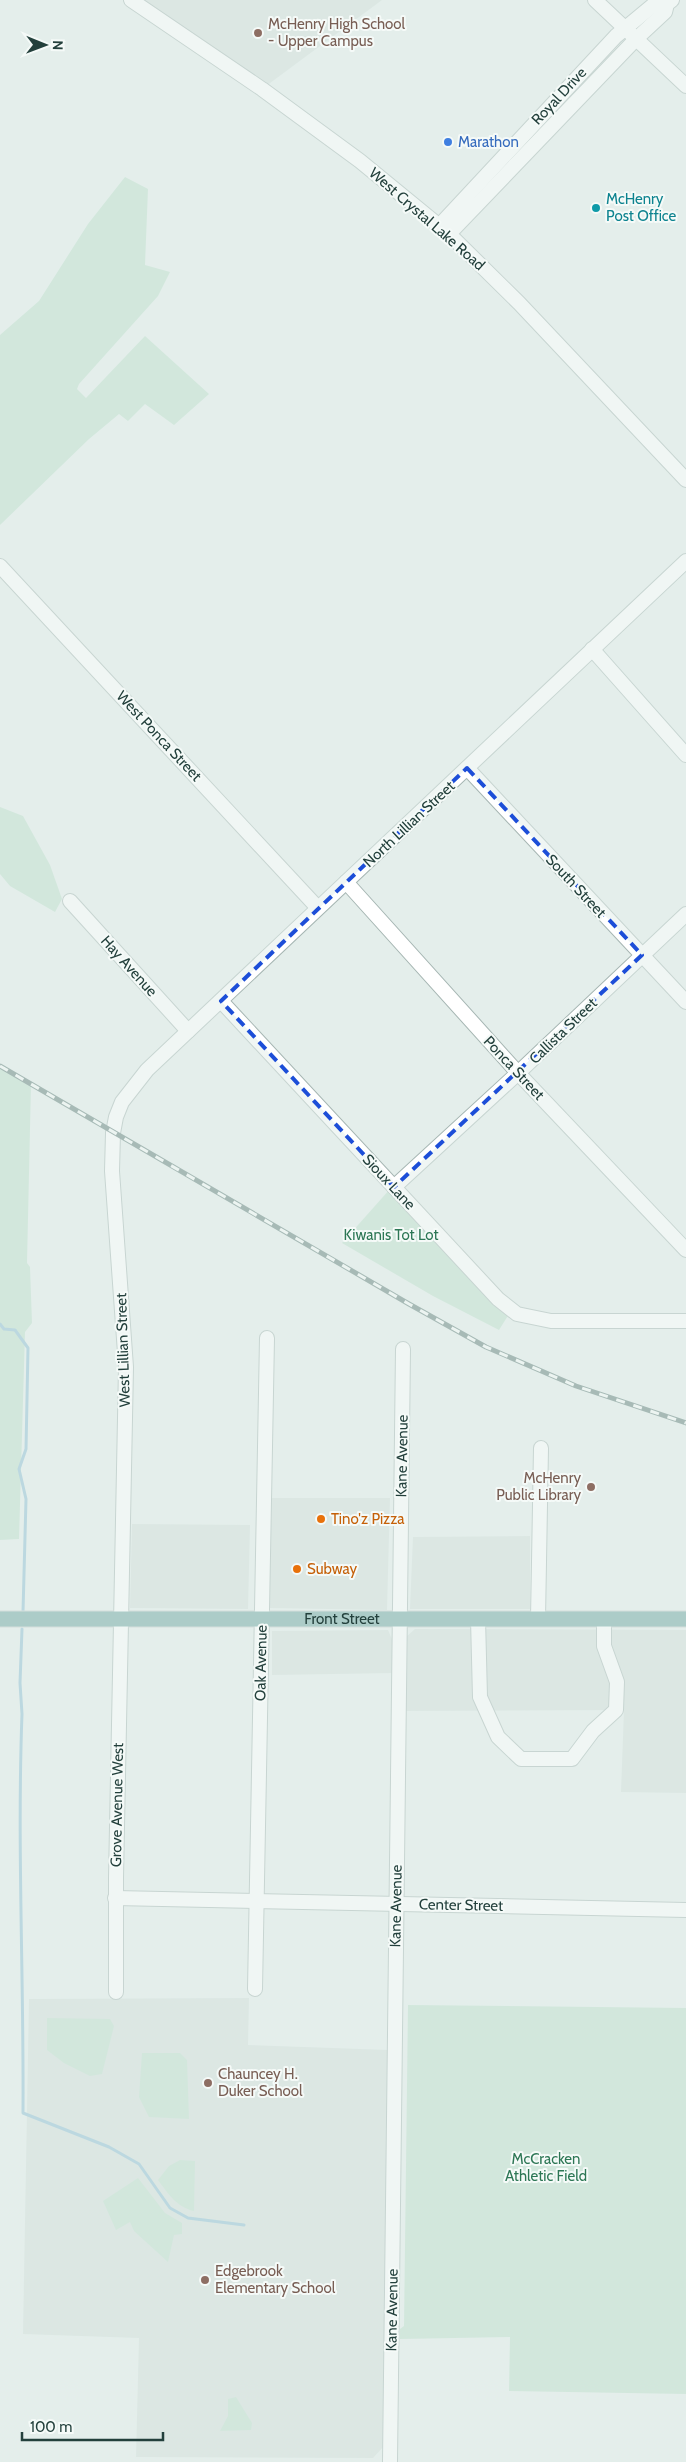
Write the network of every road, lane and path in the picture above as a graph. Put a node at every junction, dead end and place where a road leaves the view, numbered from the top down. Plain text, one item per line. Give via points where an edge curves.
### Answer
1 (131, 0) edge
2 (595, 0) edge
3 (670, 2) edge
4 (624, 28) junction
5 (636, 39) junction
6 (686, 86) edge
7 (444, 230) junction
8 (686, 480) edge
9 (686, 561) edge
10 (0, 566) edge
11 (592, 649) junction
12 (686, 754) edge
13 (467, 768) junction
14 (346, 882) junction
15 (70, 901) dead end
16 (317, 907) junction
17 (686, 914) edge
18 (642, 955) junction
19 (221, 1002) junction
20 (686, 1002) edge
21 (188, 1032) junction
22 (518, 1073) junction
23 (132, 1087) joint
24 (394, 1186) junction
25 (686, 1250) edge
26 (686, 1321) edge
27 (267, 1338) dead end
28 (403, 1349) dead end
29 (541, 1448) dead end
30 (120, 1618) junction
31 (262, 1618) junction
32 (686, 1618) edge
33 (0, 1619) edge
34 (400, 1619) junction
35 (478, 1619) junction
36 (538, 1619) junction
37 (604, 1619) junction
38 (116, 1898) junction
39 (256, 1901) junction
40 (397, 1903) junction
41 (686, 1910) edge
42 (255, 1989) dead end
43 (116, 1992) dead end
44 (390, 2462) edge

1 - 7 street, West Crystal Lake Road via 360,161
2 - 4 street
3 - 4 street, Royal Drive via 658,1
3 - 5 street, Royal Drive via 665,12
4 - 5 street
4 - 7 street, Royal Drive
5 - 6 street
5 - 7 street, Royal Drive
7 - 8 street, West Crystal Lake Road via 520,303
9 - 11 street, North Lillian Street
10 - 16 street, West Ponca Street
11 - 12 street
11 - 13 street, North Lillian Street
13 - 14 street, North Lillian Street
13 - 18 street, South Street
14 - 16 street, North Lillian Street
14 - 22 street, Ponca Street
15 - 21 street, Hay Avenue
16 - 19 street, North Lillian Street
17 - 18 street, Callista Street
18 - 20 street, South Street
18 - 22 street, Callista Street
19 - 21 street, North Lillian Street
19 - 24 street, Sioux Lane
21 - 23 street, North Lillian Street
22 - 24 street, Callista Street
22 - 25 street, Ponca Street
23 - 30 street, West Lillian Street via 116,1117 112,1171 126,1367
24 - 26 street, Sioux Lane via 498,1299 517,1314 551,1321
27 - 31 street, Oak Avenue
28 - 34 street, Kane Avenue
29 - 36 street
30 - 31 main road, Front Street
30 - 33 main road, Front Street
30 - 38 street, Grove Avenue West
31 - 34 main road, Front Street
31 - 39 street, Oak Avenue
32 - 37 main road, Front Street
34 - 35 main road, Front Street
34 - 40 street, Kane Avenue
35 - 36 main road, Front Street
35 - 37 street via 480,1697 498,1737 521,1759 572,1759 593,1731 616,1710 617,1682 604,1646
36 - 37 main road, Front Street
38 - 39 street, Center Street
38 - 43 street, Grove Avenue West
39 - 40 street, Center Street
39 - 42 street, Oak Avenue
40 - 41 street, Center Street
40 - 44 street, Kane Avenue

